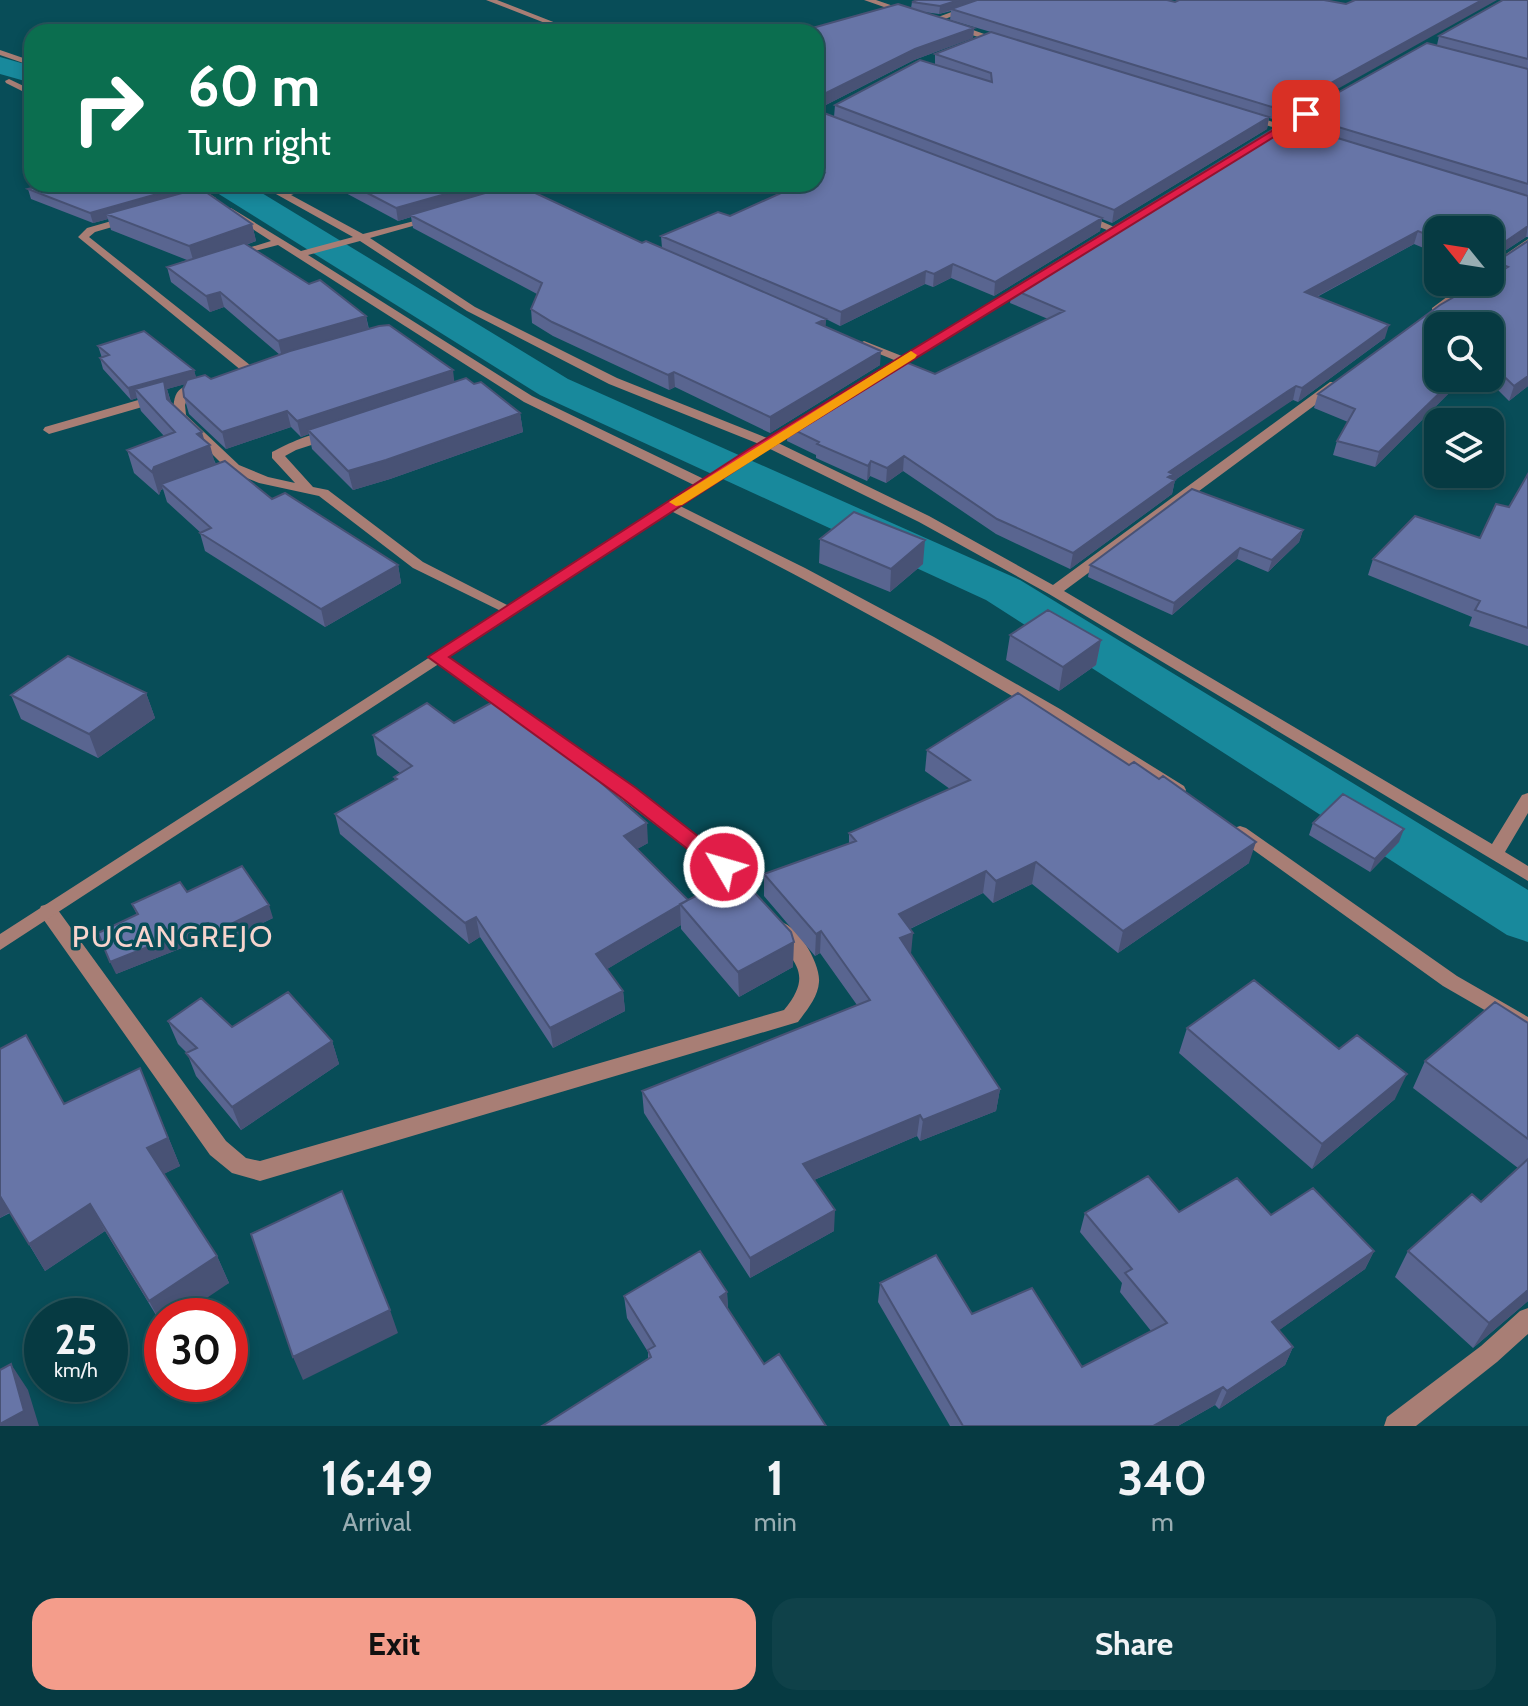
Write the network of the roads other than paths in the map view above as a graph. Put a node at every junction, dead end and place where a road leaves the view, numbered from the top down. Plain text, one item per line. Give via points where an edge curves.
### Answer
1 (490, 0) edge
2 (868, 0) edge
3 (991, 0) edge
4 (934, 20) junction
5 (554, 24) edge
6 (988, 38) junction
7 (974, 43) edge
8 (1017, 47) edge
9 (0, 52) edge
10 (24, 61) edge
11 (9, 81) dead end
12 (24, 89) edge
13 (1238, 114) edge
14 (1296, 120) edge
15 (1282, 127) junction
16 (1270, 135) edge
17 (1311, 136) edge
18 (200, 192) edge
19 (278, 192) edge
20 (292, 192) edge
21 (519, 192) edge
22 (283, 195) junction
23 (208, 197) junction
24 (495, 199) edge
25 (194, 201) edge
26 (1071, 213) edge
27 (435, 216) edge
28 (135, 218) edge
29 (1128, 222) edge
30 (1116, 230) junction
31 (361, 237) junction
32 (1102, 238) edge
33 (280, 241) junction
34 (1528, 242) edge
35 (302, 254) junction
36 (227, 258) edge
37 (1504, 260) edge
38 (1036, 278) edge
39 (1455, 296) edge
40 (1423, 320) edge
41 (414, 326) junction
42 (399, 330) edge
43 (850, 338) edge
44 (903, 360) junction
45 (266, 368) edge
46 (251, 372) junction
47 (237, 376) edge
48 (1346, 376) edge
49 (876, 377) edge
50 (498, 380) junction
51 (483, 385) edge
52 (822, 410) edge
53 (49, 430) dead end
54 (336, 432) edge
55 (761, 447) junction
56 (707, 482) junction
57 (309, 490) junction
58 (670, 505) junction
59 (1054, 591) junction
60 (510, 610) junction
61 (437, 657) junction
62 (1188, 797) edge
63 (1528, 799) edge
64 (1225, 821) edge
65 (1495, 853) junction
66 (1528, 874) edge
67 (48, 911) junction
68 (0, 943) edge
69 (1528, 1027) edge
70 (1528, 1319) edge
71 (1396, 1426) edge

1 - 5 street
2 - 4 street
3 - 4 street
4 - 6 street
6 - 7 street
6 - 8 street
9 - 10 street
11 - 12 street
13 - 15 street
14 - 15 street
15 - 16 street
15 - 17 street
18 - 23 street
19 - 22 street
20 - 22 street
21 - 24 street
22 - 31 street
23 - 25 street
23 - 33 street
26 - 30 street
27 - 31 street
28 - 46 street via 83,237
29 - 30 street
30 - 32 street
31 - 35 street
31 - 55 street via 485,316
33 - 35 street
33 - 36 street
34 - 37 street
35 - 41 street
38 - 44 street
39 - 40 street
41 - 42 street
41 - 50 street
43 - 44 street
44 - 49 street
45 - 46 street
46 - 47 street
48 - 59 street
50 - 51 street
50 - 56 street
52 - 55 street
53 - 57 street via 190,390 179,405 180,416 227,471
54 - 57 street via 277,455
55 - 56 street
55 - 59 street via 924,519
56 - 58 street
57 - 60 street via 342,506 418,565
58 - 60 street
58 - 62 street via 799,569 991,676
59 - 65 street
60 - 61 street
61 - 67 street
61 - 67 street via 724,867 802,953 808,998 791,1016 260,1171 240,1166 218,1148
63 - 65 street
64 - 69 street via 1450,981
65 - 66 street
67 - 68 street
70 - 71 street

